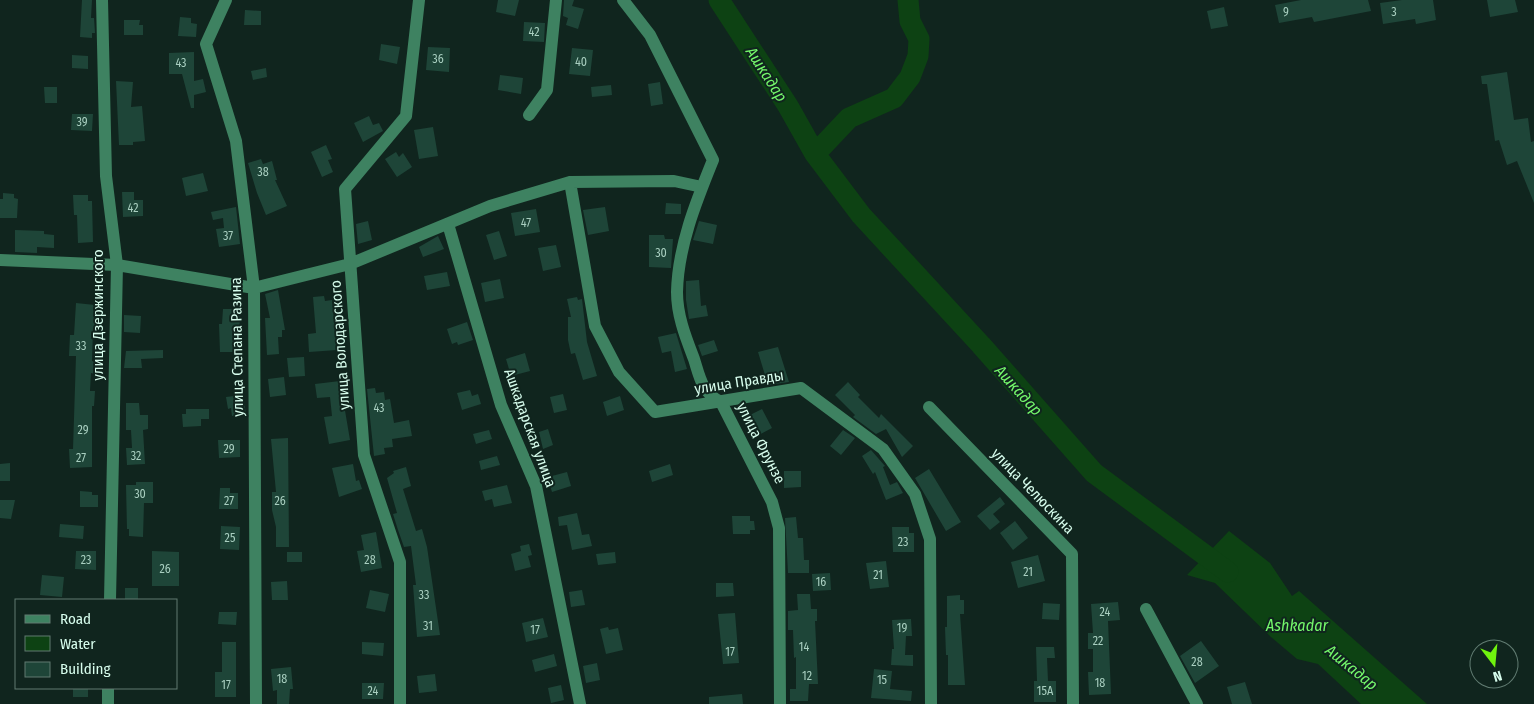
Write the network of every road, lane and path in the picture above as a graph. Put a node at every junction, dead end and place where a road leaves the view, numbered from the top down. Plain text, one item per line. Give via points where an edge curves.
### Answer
1 (102, 0) edge
2 (226, 0) edge
3 (419, 0) edge
4 (556, 0) edge
5 (623, 0) edge
6 (529, 115) dead end
7 (570, 182) junction
8 (702, 187) junction
9 (448, 224) junction
10 (0, 260) edge
11 (117, 264) junction
12 (350, 264) junction
13 (254, 288) junction
14 (722, 402) junction
15 (929, 407) dead end
16 (110, 599) edge
17 (1146, 609) dead end
18 (108, 689) edge
19 (108, 704) edge
20 (256, 704) edge
21 (400, 704) edge
22 (580, 704) edge
23 (780, 704) edge
24 (931, 704) edge
25 (1073, 704) edge
26 (1197, 704) edge

1 - 11 street, улица Дзержинского via 106,176
2 - 13 street, улица Степана Разина via 206,44 236,141
3 - 12 street, улица Володарского via 406,116 345,189
4 - 6 street via 547,90
5 - 8 street, улица Фрунзе via 650,35 713,160
7 - 8 street via 674,181
7 - 9 street via 490,206
7 - 14 street, улица Правды via 595,326 619,372 655,412
8 - 14 street, улица Фрунзе via 683,243 677,293 682,327 701,382 709,396
9 - 12 street
9 - 22 street, Ашкадарская улица via 501,405 536,486
10 - 11 street
11 - 13 street
11 - 16 street, улица Дзержинского
12 - 13 street
12 - 21 street, улица Володарского via 364,455 400,562
13 - 20 street, улица Степана Разина
14 - 23 street, улица Фрунзе via 772,502 779,528
14 - 24 street, улица Правды via 801,388 883,449 915,494 930,539
15 - 25 street, улица Челюскина via 1072,554
17 - 26 street
18 - 19 street

